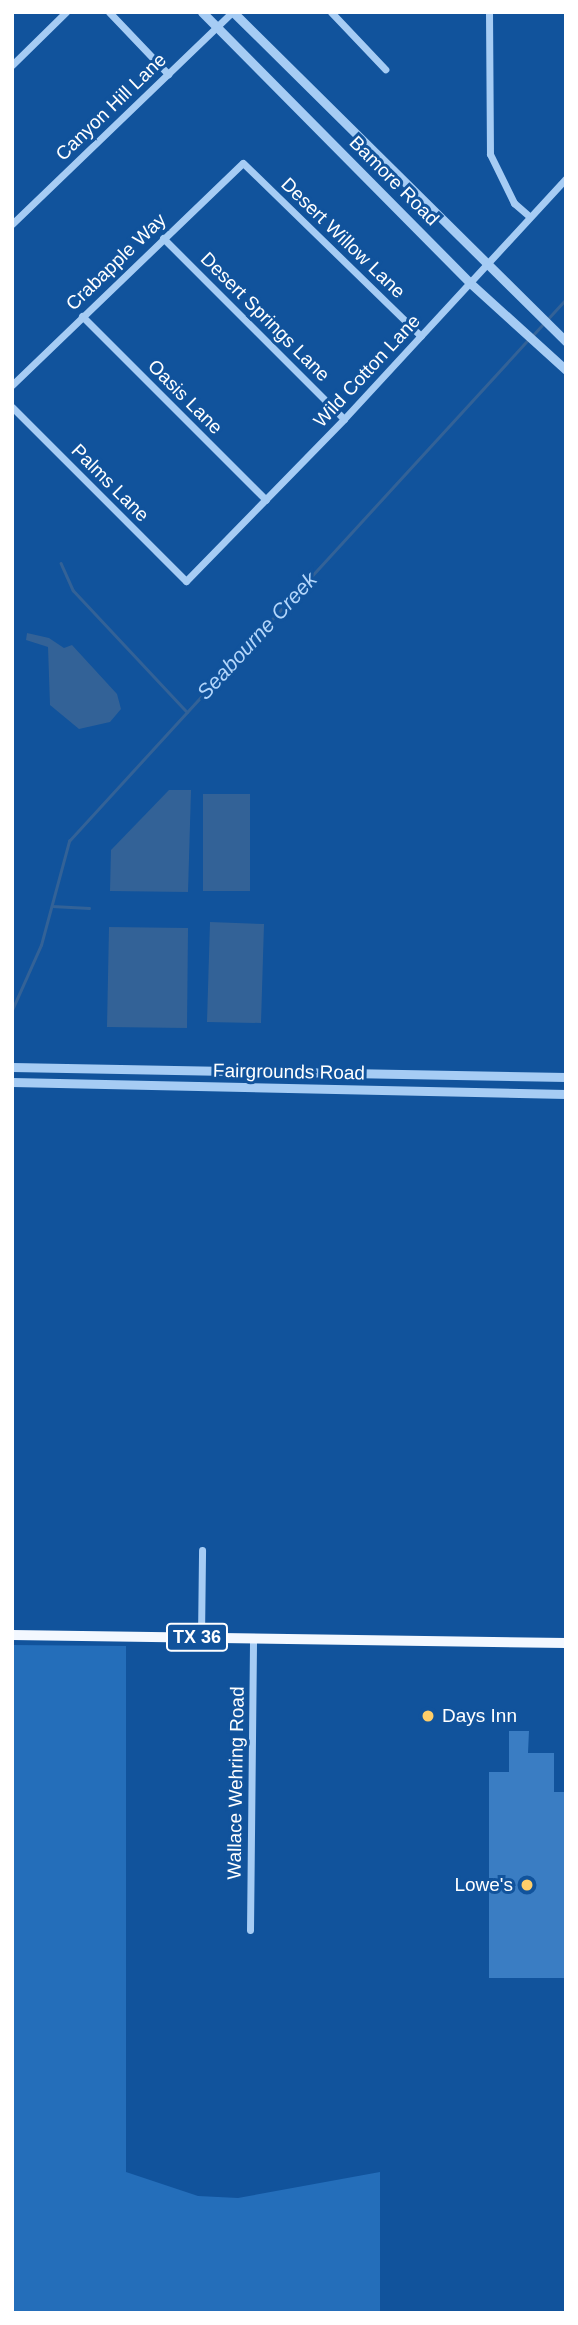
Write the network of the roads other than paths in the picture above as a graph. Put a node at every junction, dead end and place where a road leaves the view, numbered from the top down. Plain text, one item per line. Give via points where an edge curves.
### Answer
1 (66, 12) edge
2 (109, 12) edge
3 (202, 12) edge
4 (233, 12) edge
5 (331, 12) edge
6 (489, 12) edge
7 (216, 28) junction
8 (12, 65) edge
9 (384, 69) dead end
10 (168, 74) junction
11 (243, 163) joint
12 (566, 178) edge
13 (529, 216) junction
14 (12, 224) edge
15 (163, 237) junction
16 (484, 266) junction
17 (469, 282) junction
18 (82, 316) junction
19 (421, 336) junction
20 (565, 341) edge
21 (566, 370) edge
22 (12, 385) edge
23 (12, 408) edge
24 (344, 419) junction
25 (265, 500) junction
26 (186, 581) joint
27 (12, 1067) edge
28 (566, 1077) edge
29 (12, 1082) edge
30 (566, 1094) edge
31 (202, 1550) dead end
32 (12, 1635) edge
33 (201, 1637) junction
34 (253, 1637) junction
35 (566, 1643) edge
36 (250, 1930) dead end

1 - 8 street
2 - 10 street
3 - 7 street, Bamore Road
4 - 7 street, Canyon Hill Lane
4 - 16 street
5 - 9 street
6 - 13 street via 490,153 514,203
7 - 10 street, Canyon Hill Lane
7 - 17 street, Bamore Road
10 - 14 street, Canyon Hill Lane
11 - 15 street, Crabapple Way
11 - 19 street, Desert Willow Lane
12 - 13 street, Wild Cotton Lane
13 - 16 street, Wild Cotton Lane
15 - 18 street, Crabapple Way
15 - 24 street, Desert Springs Lane
16 - 17 street, Wild Cotton Lane
16 - 20 street
17 - 19 street, Wild Cotton Lane
17 - 21 street, Bamore Road
18 - 22 street, Crabapple Way
18 - 25 street, Oasis Lane
19 - 24 street, Wild Cotton Lane
23 - 26 street, Palms Lane
24 - 25 street, Wild Cotton Lane
25 - 26 street, Wild Cotton Lane
27 - 28 street, Fairgrounds Road
29 - 30 street, Fairgrounds Road
31 - 33 street
32 - 33 main road, TX 36
33 - 34 main road, TX 36
34 - 35 main road, TX 36
34 - 36 street, Wallace Wehring Road

